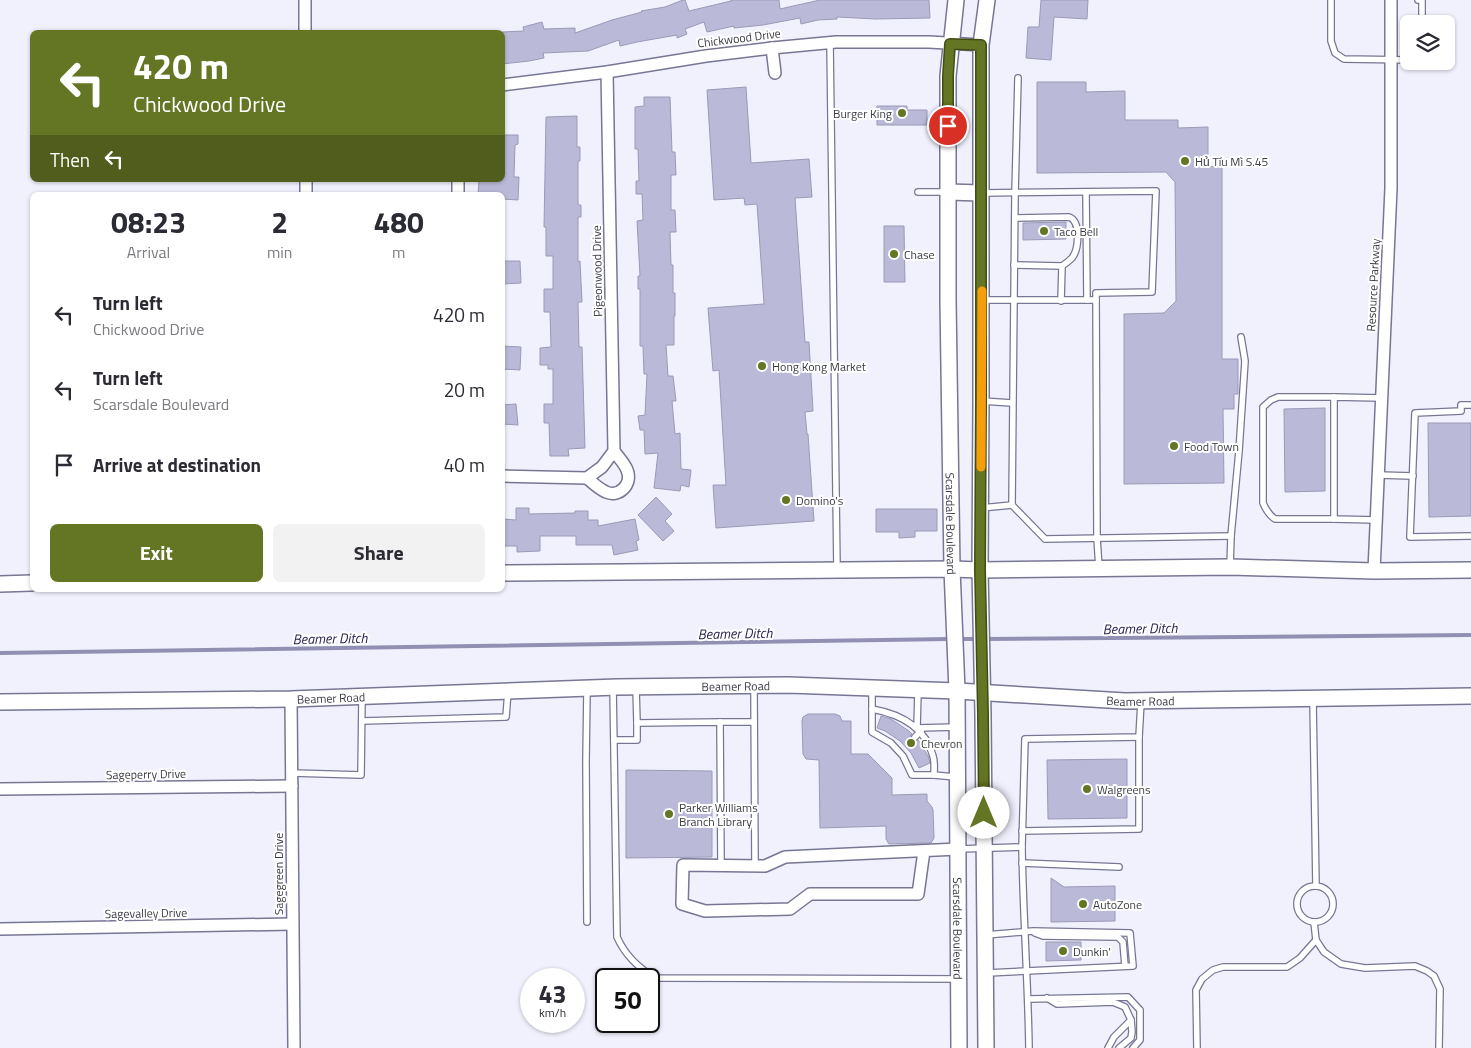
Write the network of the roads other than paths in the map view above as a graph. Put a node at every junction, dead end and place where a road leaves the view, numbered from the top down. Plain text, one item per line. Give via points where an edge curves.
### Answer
1 (305, 0) edge
2 (956, 0) edge
3 (987, 0) edge
4 (1331, 0) edge
5 (1391, 0) edge
6 (1418, 0) edge
7 (1422, 0) edge
8 (1422, 15) edge
9 (305, 30) edge
10 (830, 43) junction
11 (950, 44) junction
12 (981, 45) junction
13 (772, 48) junction
14 (1391, 59) junction
15 (1400, 60) edge
16 (607, 72) junction
17 (775, 73) dead end
18 (1018, 78) dead end
19 (505, 85) edge
20 (918, 192) dead end
21 (948, 192) junction
22 (1015, 192) junction
23 (1086, 192) junction
24 (981, 193) junction
25 (1015, 218) junction
26 (1014, 265) junction
27 (1062, 266) junction
28 (982, 300) junction
29 (1062, 300) junction
30 (1087, 300) junction
31 (1096, 300) junction
32 (1014, 301) junction
33 (1241, 337) dead end
34 (1334, 397) junction
35 (1382, 398) junction
36 (981, 401) junction
37 (1012, 402) junction
38 (1471, 405) edge
39 (614, 451) junction
40 (1378, 474) junction
41 (505, 476) edge
42 (1412, 476) junction
43 (587, 478) junction
44 (1012, 505) junction
45 (980, 508) junction
46 (1334, 519) junction
47 (1376, 520) junction
48 (1231, 536) junction
49 (1471, 536) edge
50 (1097, 538) junction
51 (1230, 567) junction
52 (1099, 568) junction
53 (952, 569) junction
54 (1471, 570) edge
55 (837, 571) junction
56 (1374, 571) junction
57 (505, 573) edge
58 (980, 577) junction
59 (30, 583) edge
60 (0, 584) edge
61 (754, 685) junction
62 (636, 686) junction
63 (982, 686) junction
64 (614, 687) junction
65 (587, 688) junction
66 (872, 688) junction
67 (918, 689) junction
68 (508, 691) junction
69 (957, 691) junction
70 (362, 696) junction
71 (1471, 696) edge
72 (1313, 698) junction
73 (291, 699) junction
74 (1141, 700) junction
75 (0, 702) edge
76 (872, 709) junction
77 (907, 720) junction
78 (362, 721) junction
79 (720, 722) junction
80 (754, 722) junction
81 (637, 723) junction
82 (903, 726) dead end
83 (957, 727) junction
84 (919, 729) junction
85 (886, 732) dead end
86 (915, 736) dead end
87 (1140, 737) junction
88 (883, 738) junction
89 (896, 738) dead end
90 (614, 740) junction
91 (892, 744) junction
92 (905, 745) dead end
93 (899, 751) junction
94 (913, 756) dead end
95 (905, 760) junction
96 (917, 764) dead end
97 (909, 768) junction
98 (292, 773) junction
99 (934, 775) junction
100 (958, 777) junction
101 (292, 786) junction
102 (0, 790) edge
103 (1022, 831) junction
104 (1022, 847) junction
105 (984, 848) junction
106 (958, 849) junction
107 (924, 851) junction
108 (1022, 863) junction
109 (721, 865) junction
110 (755, 866) junction
111 (1119, 867) dead end
112 (1316, 886) junction
113 (587, 922) dead end
114 (1314, 922) junction
115 (292, 924) junction
116 (0, 929) edge
117 (1033, 931) junction
118 (1025, 932) junction
119 (984, 935) junction
120 (1316, 940) junction
121 (1125, 966) junction
122 (1027, 972) junction
123 (985, 973) junction
124 (959, 979) junction
125 (1029, 998) junction
126 (1047, 998) junction
127 (1131, 1020) junction
128 (294, 1048) edge
129 (959, 1048) edge
130 (986, 1048) edge
131 (1029, 1048) edge
132 (1108, 1048) edge
133 (1119, 1048) edge
134 (1133, 1048) edge
135 (1197, 1048) edge
136 (1440, 1048) edge

1 - 9 street
2 - 11 main road, Scarsdale Boulevard
3 - 12 main road
4 - 14 lane via 1334,53 1344,59
5 - 14 street, Resource Parkway
6 - 7 lane
7 - 8 lane
10 - 11 street, Chickwood Drive
10 - 13 street, Chickwood Drive
10 - 55 lane
11 - 12 street, Chickwood Drive
11 - 21 main road, Scarsdale Boulevard
12 - 24 main road
13 - 16 street, Chickwood Drive
13 - 17 street
14 - 15 lane
14 - 35 street, Resource Parkway via 1391,188
16 - 19 street, Chickwood Drive
16 - 39 street, Pigeonwood Drive
18 - 22 lane
20 - 21 lane
21 - 24 main road
21 - 53 main road, Scarsdale Boulevard
22 - 23 lane
22 - 24 lane
22 - 25 lane
23 - 30 lane
23 - 31 lane via 1156,191 1152,292 1096,293
24 - 28 main road
25 - 26 lane
25 - 27 lane via 1074,218 1077,246 1071,260
26 - 27 lane
26 - 32 lane
27 - 29 lane
28 - 32 lane
28 - 36 main road
29 - 30 lane
29 - 32 lane
30 - 31 lane
31 - 50 lane
32 - 37 lane
33 - 48 lane via 1245,361
34 - 35 lane
34 - 46 lane
34 - 46 lane via 1278,397 1263,406 1263,503 1266,509 1275,519
35 - 40 street, Resource Parkway
36 - 37 lane
36 - 45 main road
37 - 44 lane
38 - 42 lane via 1461,405 1461,411 1414,413
39 - 43 street
39 - 43 street via 628,471 628,484 624,489 612,494 605,492
40 - 42 lane
40 - 47 street, Resource Parkway
41 - 43 street
42 - 49 lane via 1410,537
44 - 45 lane
44 - 50 lane via 1045,539
45 - 58 main road
46 - 47 lane
47 - 56 street, Resource Parkway
48 - 50 lane
48 - 51 lane
50 - 52 lane
51 - 52 main road
51 - 56 main road
52 - 58 main road
53 - 55 main road
53 - 58 main road
53 - 69 main road, Scarsdale Boulevard
54 - 56 main road
55 - 57 main road
58 - 63 main road
59 - 60 main road
61 - 62 main road, Beamer Road
61 - 66 main road, Beamer Road
61 - 80 lane
62 - 64 main road, Beamer Road
62 - 81 lane
63 - 69 main road, Beamer Road
63 - 74 main road, Beamer Road
63 - 105 main road
64 - 65 main road, Beamer Road
64 - 90 lane
65 - 68 main road, Beamer Road
65 - 113 lane
66 - 67 main road, Beamer Road
66 - 76 lane
67 - 69 main road, Beamer Road
67 - 84 lane
68 - 70 main road, Beamer Road
68 - 78 lane via 506,717
69 - 83 main road, Scarsdale Boulevard
70 - 73 main road, Beamer Road
70 - 78 lane
71 - 72 main road, Beamer Road
72 - 74 main road, Beamer Road
72 - 112 lane
73 - 75 main road, Beamer Road
73 - 98 street, Sagegreen Drive
74 - 87 lane
76 - 77 lane
76 - 88 lane via 872,732 877,731
77 - 82 lane
77 - 84 lane
78 - 98 lane via 361,775
79 - 80 lane
79 - 81 lane
79 - 109 lane
80 - 110 lane
81 - 90 lane via 637,740
83 - 84 lane
83 - 100 main road, Scarsdale Boulevard
84 - 86 lane
84 - 99 lane via 932,758
85 - 88 lane
87 - 103 lane via 1025,739
87 - 103 lane via 1139,829
88 - 91 lane
89 - 91 lane
90 - 124 lane via 617,937 622,950 644,971 656,978
91 - 93 lane
92 - 93 lane
93 - 95 lane
94 - 95 lane
95 - 97 lane
96 - 97 lane
97 - 99 lane via 912,775
98 - 101 street, Sagegreen Drive
99 - 100 lane
100 - 106 main road, Scarsdale Boulevard
101 - 102 street, Sageperry Drive
101 - 115 street, Sagegreen Drive
103 - 104 lane
104 - 105 lane
104 - 108 lane
105 - 106 lane
105 - 119 main road
106 - 107 street
106 - 124 main road, Scarsdale Boulevard
107 - 109 street via 918,894 810,894 790,908 705,912 682,904 683,865
107 - 110 street via 785,857 765,866
108 - 111 lane
108 - 118 lane
109 - 110 street
112 - 114 lane via 1327,890 1333,906 1324,920
112 - 114 lane via 1300,893 1296,904 1301,916
114 - 120 lane
115 - 116 street, Sagevalley Drive
115 - 128 street, Sagegreen Drive
117 - 118 lane
117 - 121 lane via 1043,936 1118,937 1123,942
117 - 121 lane via 1130,933 1133,966
118 - 119 lane
118 - 122 lane
119 - 123 main road
120 - 135 lane via 1287,967 1224,967 1213,970 1202,979 1196,990
120 - 136 lane via 1324,952 1341,964 1365,968 1415,966 1434,976 1440,989
121 - 122 lane
122 - 123 lane
122 - 125 lane
123 - 130 main road
124 - 129 main road, Scarsdale Boulevard
125 - 126 lane
125 - 131 lane
126 - 127 lane via 1057,1004 1113,1002 1125,1007
126 - 134 lane via 1128,997 1140,1010 1140,1040
127 - 132 lane
127 - 133 lane via 1131,1038

